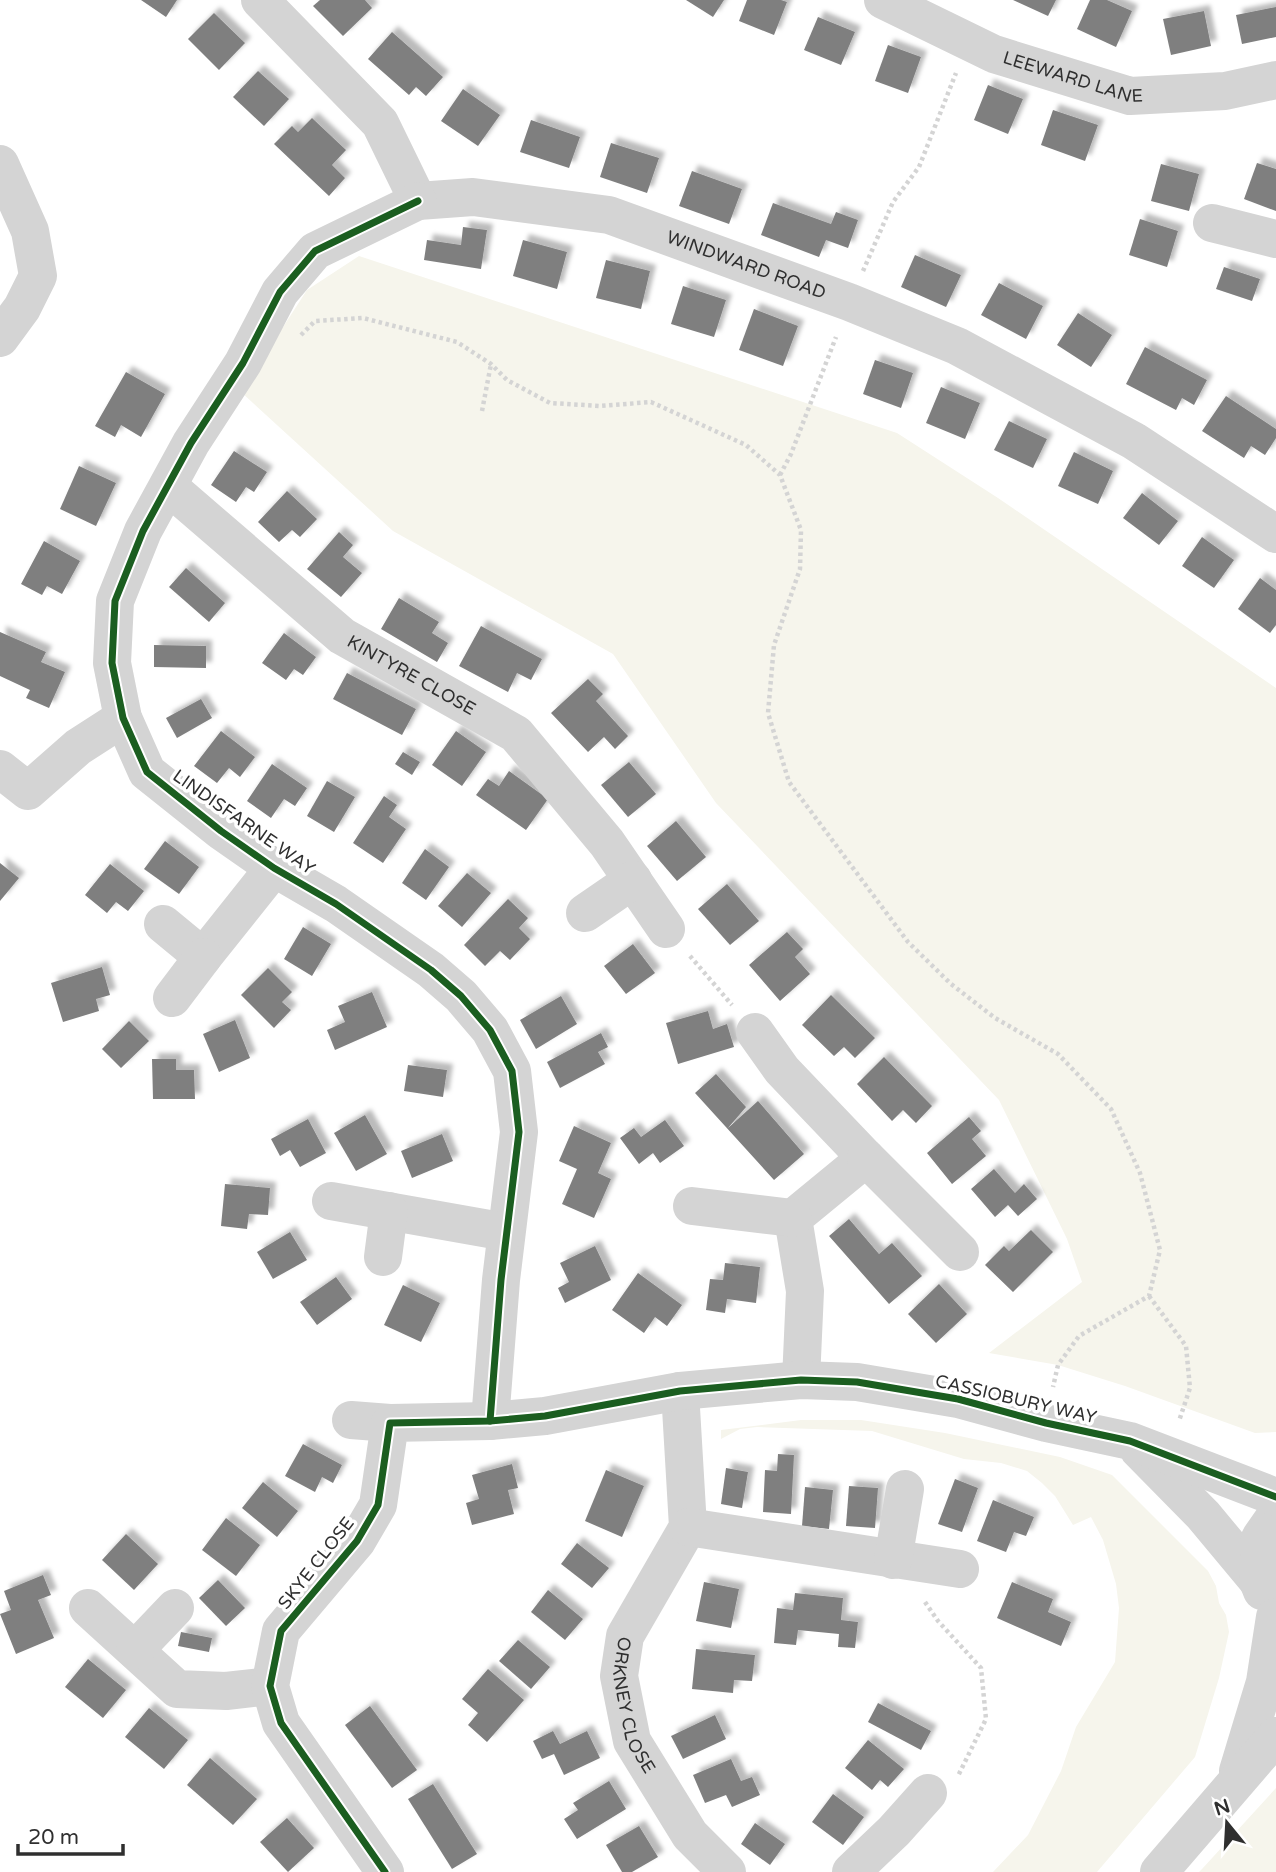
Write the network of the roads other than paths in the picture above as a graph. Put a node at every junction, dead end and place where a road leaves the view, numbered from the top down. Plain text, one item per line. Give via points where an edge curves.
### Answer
1 (260, 0) edge
2 (883, 0) edge
3 (1276, 80) edge
4 (0, 164) edge
5 (418, 201) junction
6 (1212, 223) dead end
7 (1276, 239) edge
8 (0, 338) edge
9 (169, 487) junction
10 (1276, 534) edge
11 (123, 718) junction
12 (0, 769) edge
13 (274, 868) junction
14 (633, 880) junction
15 (585, 913) dead end
16 (163, 924) dead end
17 (666, 929) road end
18 (203, 957) junction
19 (172, 998) dead end
20 (755, 1032) road end
21 (866, 1158) junction
22 (331, 1201) dead end
23 (692, 1206) dead end
24 (390, 1211) junction
25 (793, 1217) junction
26 (506, 1232) junction
27 (960, 1252) dead end
28 (383, 1257) dead end
29 (801, 1380) junction
30 (680, 1391) junction
31 (351, 1420) dead end
32 (489, 1421) junction
33 (390, 1423) junction
34 (1130, 1441) junction
35 (905, 1489) dead end
36 (1276, 1497) edge
37 (1276, 1515) edge
38 (688, 1527) junction
39 (1258, 1581) junction
40 (88, 1608) dead end
41 (176, 1608) dead end
42 (1276, 1617) edge
43 (135, 1650) junction
44 (270, 1686) junction
45 (1276, 1736) edge
46 (1234, 1783) junction
47 (928, 1793) road end
48 (385, 1872) edge
49 (727, 1872) edge
50 (851, 1872) edge
51 (1159, 1872) edge

1 - 5 street via 380,123
2 - 3 street, LEEWARD LANE via 994,54 1130,96 1225,91
4 - 8 street via 30,231 38,276
5 - 9 street, LINDISFARNE WAY via 315,251 280,292
5 - 10 street, WINDWARD ROAD via 473,197 609,215 849,302 957,346 1134,441
6 - 7 street
9 - 11 street, LINDISFARNE WAY via 143,531 116,601 112,663
9 - 14 street, KINTYRE CLOSE via 342,636 516,734
11 - 12 street via 78,747 28,791
11 - 13 street, LINDISFARNE WAY via 147,772
13 - 18 street
13 - 26 street, LINDISFARNE WAY via 336,904 431,970 490,1030 512,1071 519,1132
14 - 15 street
14 - 17 street, KINTYRE CLOSE
16 - 18 street
18 - 19 street
20 - 21 street via 782,1070
21 - 25 street
21 - 27 street
22 - 24 street
23 - 25 street
24 - 26 street
24 - 28 street
25 - 29 street via 805,1291
26 - 32 street, LINDISFARNE WAY
29 - 30 street, CASSIOBURY WAY
29 - 34 street, CASSIOBURY WAY via 857,1382 958,1398
30 - 32 street, CASSIOBURY WAY via 545,1416
30 - 38 street
31 - 33 street
32 - 33 street
33 - 44 street, SKYE CLOSE via 378,1504 357,1541 281,1631
34 - 36 street, CASSIOBURY WAY
34 - 39 street via 1203,1515
35 - 38 street via 926,1564
37 - 39 street via 1260,1538
38 - 49 street, ORKNEY CLOSE via 625,1636 619,1675 632,1741 690,1835
39 - 42 street
40 - 43 street
41 - 43 street
42 - 46 street via 1265,1682
43 - 44 street via 177,1689 226,1691
44 - 48 street, SKYE CLOSE via 281,1723
45 - 46 street
46 - 51 street
47 - 50 street

